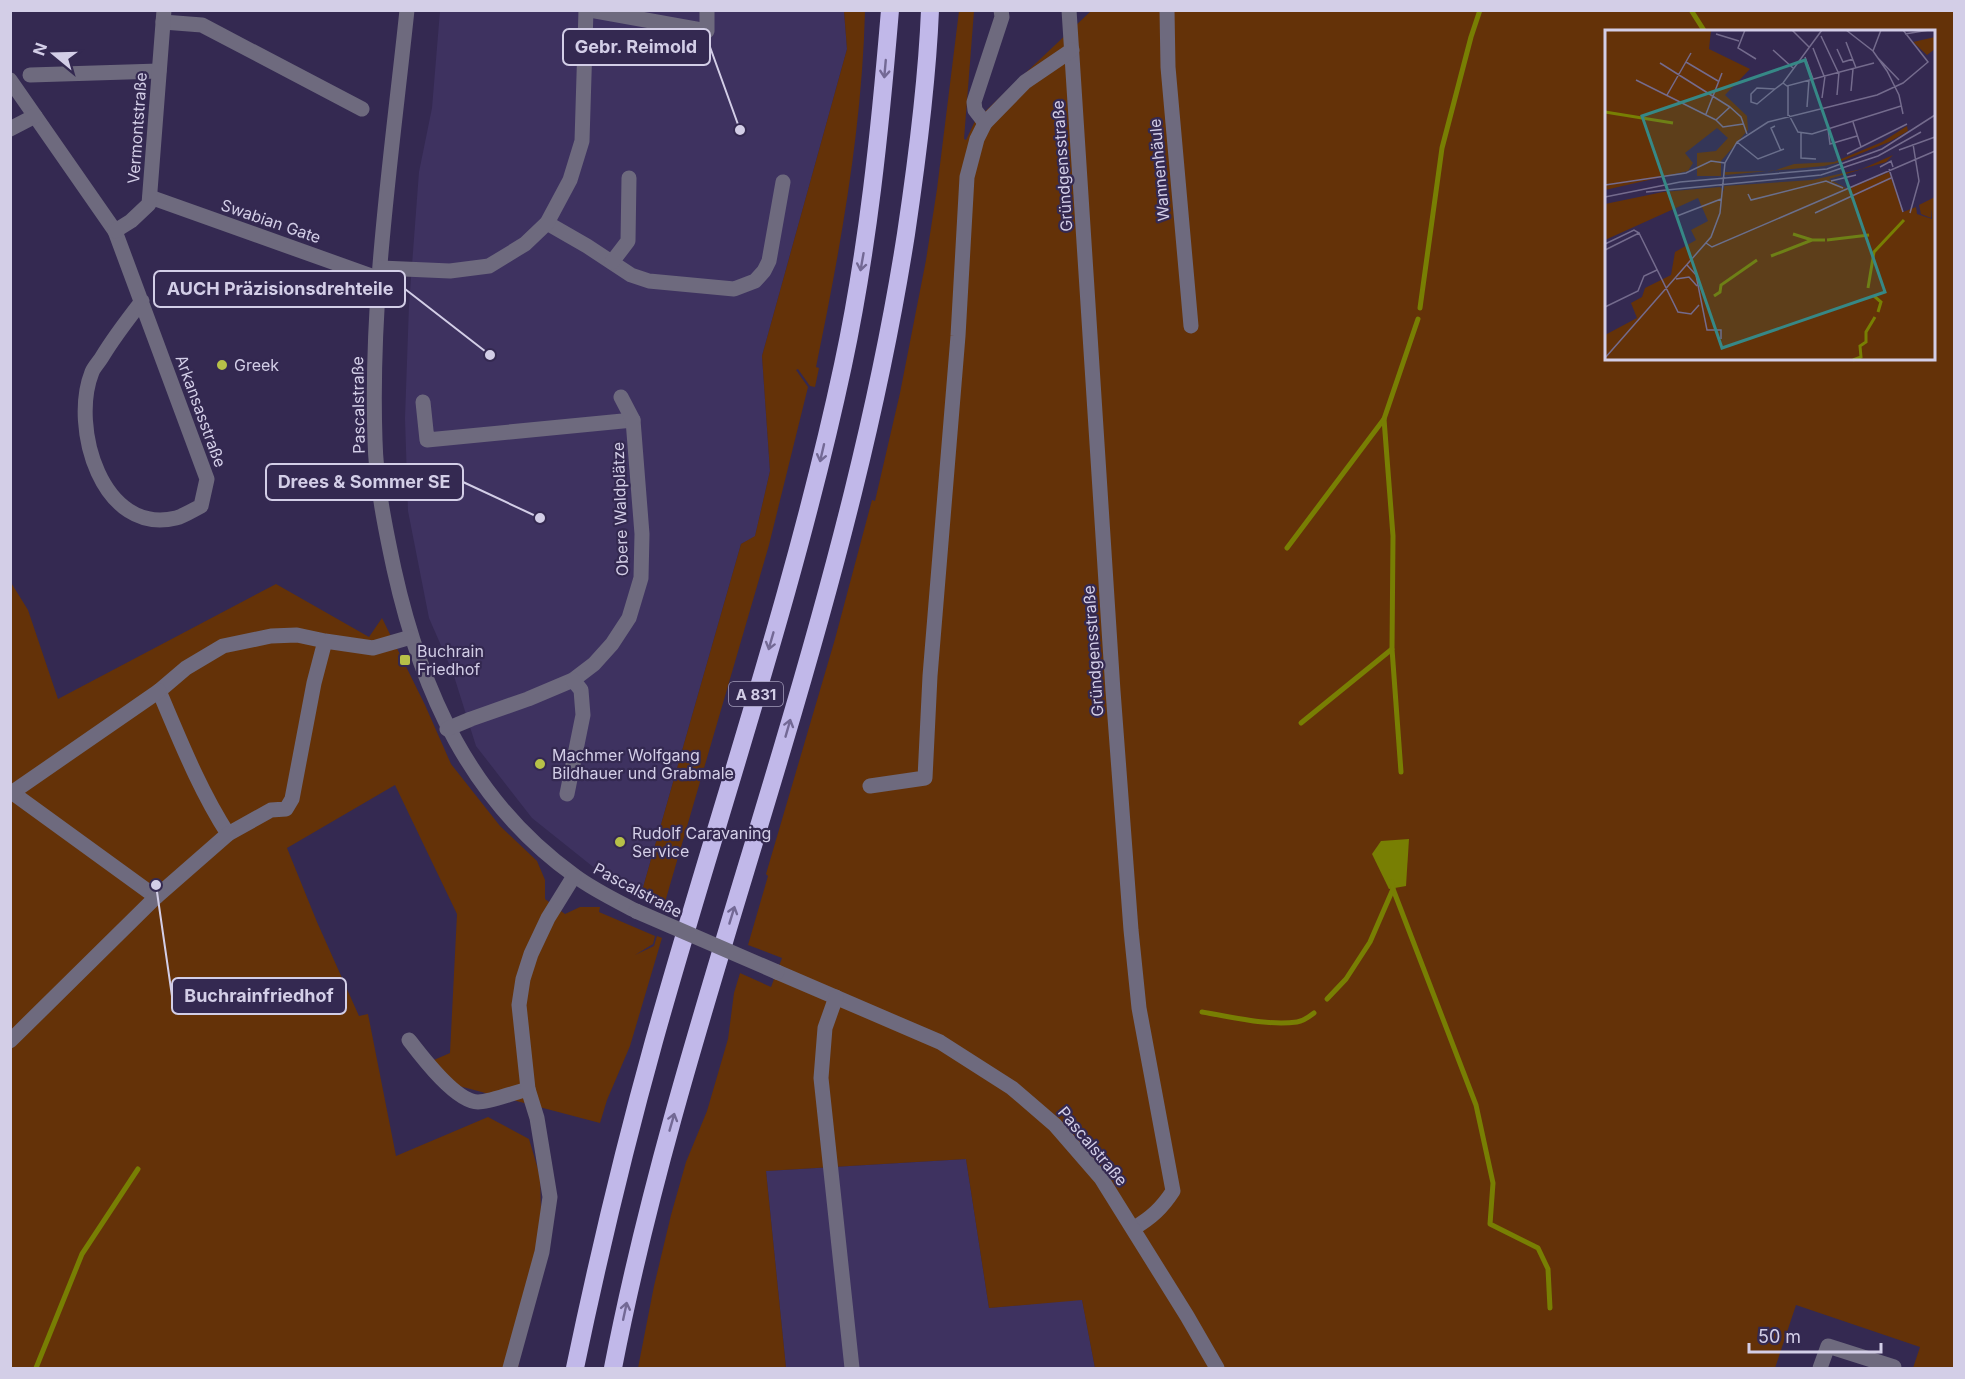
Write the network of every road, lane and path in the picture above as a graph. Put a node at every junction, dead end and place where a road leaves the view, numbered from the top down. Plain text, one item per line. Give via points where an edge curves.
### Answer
1 (407, 10) edge
2 (588, 10) edge
3 (707, 10) edge
4 (890, 10) edge
5 (930, 10) edge
6 (1001, 10) edge
7 (1069, 10) edge
8 (1167, 10) edge
9 (164, 16) edge
10 (1072, 50) junction
11 (159, 71) junction
12 (30, 75) dead end
13 (10, 81) edge
14 (362, 109) dead end
15 (35, 116) junction
16 (985, 123) junction
17 (10, 129) edge
18 (629, 178) dead end
19 (783, 182) dead end
20 (150, 197) junction
21 (548, 223) junction
22 (115, 231) junction
23 (612, 262) junction
24 (380, 273) junction
25 (142, 301) junction
26 (1191, 326) dead end
27 (621, 397) dead end
28 (423, 402) dead end
29 (633, 420) junction
30 (411, 637) junction
31 (325, 641) junction
32 (573, 680) junction
33 (159, 691) junction
34 (447, 729) junction
35 (870, 786) dead end
36 (11, 792) edge
37 (567, 794) dead end
38 (228, 834) junction
39 (574, 876) junction
40 (156, 897) junction
41 (836, 997) junction
42 (409, 1040) dead end
43 (10, 1041) edge
44 (528, 1089) junction
45 (1134, 1228) junction
46 (1894, 1367) edge
47 (510, 1368) edge
48 (575, 1368) edge
49 (613, 1368) edge
50 (852, 1368) edge
51 (1217, 1368) edge
52 (1820, 1368) edge

1 - 24 street, Pascalstraße
2 - 3 street via 707,31
2 - 21 street via 582,141 570,180
4 -> 48 highway, A 831 via 867,234 843,364 783,601 628,1136
49 -> 5 highway, A 831 via 662,1158 808,661 864,444 914,182
6 - 16 street via 974,102
7 - 10 street, Gründgensstraße
8 - 26 street, Wannenhäule via 1168,67
9 - 11 street, Vermontstraße
9 - 14 street via 202,25
10 - 16 street via 1025,82
10 - 45 street, Gründgensstraße via 1131,930 1139,1008 1173,1191 1164,1205
11 - 12 street
11 - 20 street, Vermontstraße
13 - 15 street, Arkansasstraße
15 - 17 street
15 - 22 street, Arkansasstraße
16 - 35 street via 967,177 925,778
18 - 23 street via 628,241
19 - 23 street via 769,261 755,281 745,286 725,289 650,281
20 - 22 street, Vermontstraße via 149,204
20 - 24 street, Swabian Gate
21 - 23 street
21 - 24 street, Swabian Gate via 525,244 489,266
22 - 25 street, Arkansasstraße
24 - 30 street, Pascalstraße via 375,442 387,535
25 - 25 street, Arkansasstraße via 207,479 201,506 177,518 146,519 117,503 98,478 88,441 85,408 92,372
27 - 29 street, Obere Waldplätze
28 - 29 street via 427,440
29 - 32 street, Obere Waldplätze via 646,505 642,579 629,618 612,644
30 - 31 street via 373,648
30 - 34 street, Pascalstraße
31 - 33 street via 280,635 223,646
31 - 38 street via 292,799 286,809 271,810
32 - 34 street, Obere Waldplätze
32 - 37 street via 580,690 584,715
33 - 36 street
33 - 38 street via 186,755
34 - 39 street, Pascalstraße via 509,818
36 - 40 street
38 - 40 street
39 - 41 street, Pascalstraße, bridge via 636,911
39 - 44 street via 548,918 523,979 519,1005
40 - 43 street
41 - 45 street, Pascalstraße via 940,1042 1012,1088 1062,1134 1101,1178
41 - 50 street via 825,1028 821,1078
42 - 44 street via 456,1092 477,1102
44 - 47 street via 537,1118 550,1197 542,1251
45 - 51 street, Pascalstraße
46 - 52 street via 1828,1346

